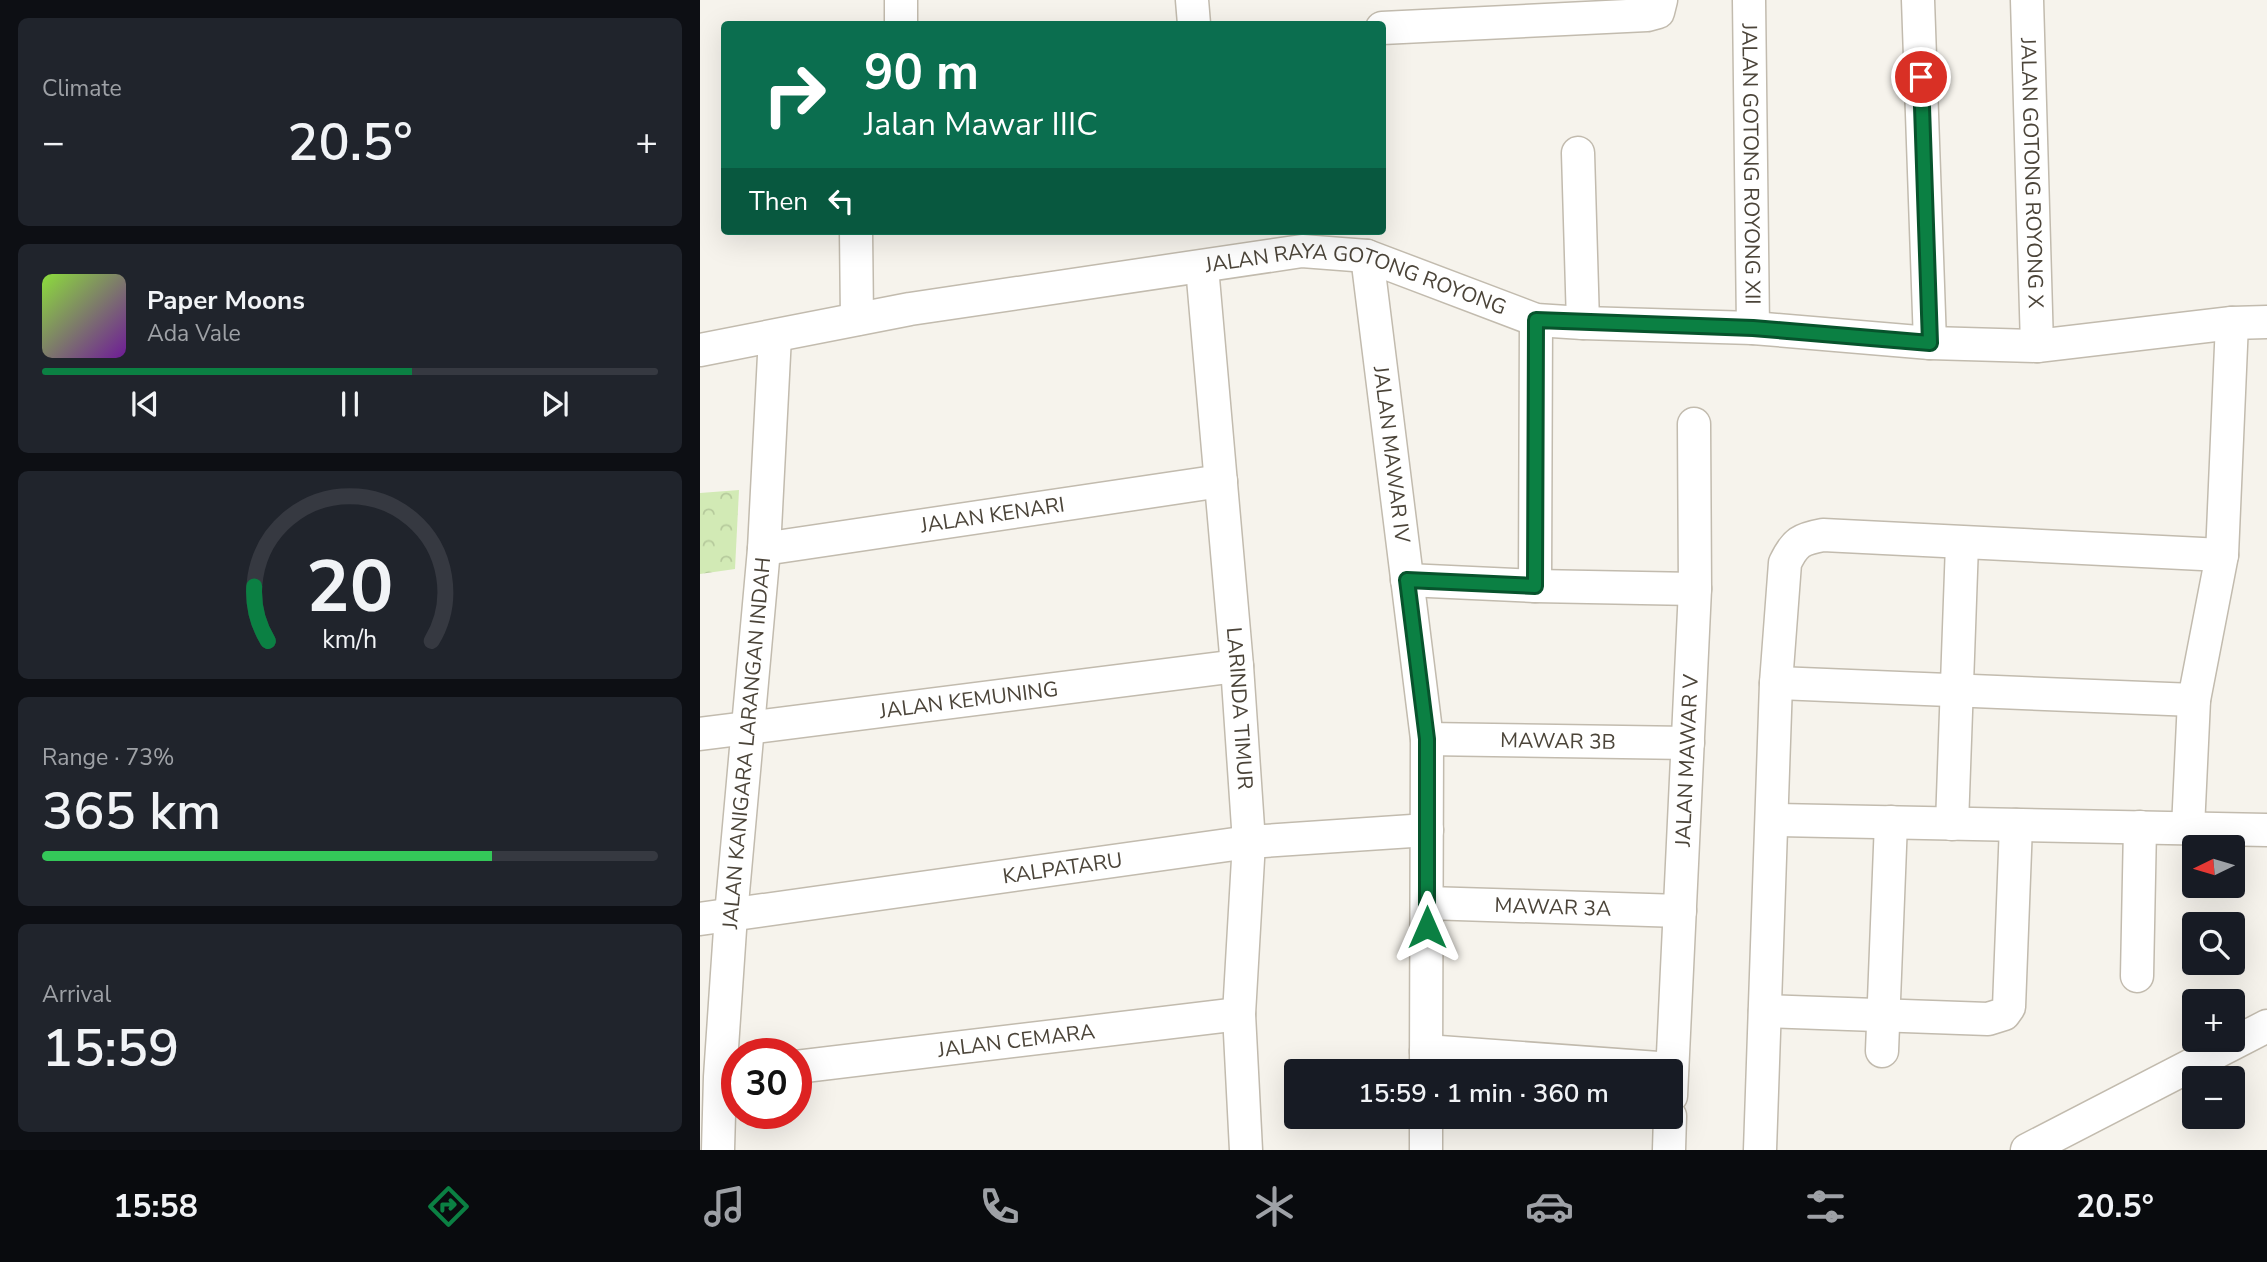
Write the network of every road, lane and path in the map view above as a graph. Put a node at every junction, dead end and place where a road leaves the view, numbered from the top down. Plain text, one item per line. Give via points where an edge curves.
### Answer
1 (901, 0) edge
2 (1192, 0) edge
3 (1749, 0) edge
4 (1918, 0) edge
5 (2027, 0) edge
6 (1660, 6) edge
7 (901, 21) edge
8 (1194, 21) edge
9 (1386, 28) edge
10 (1578, 153) dead end
11 (856, 235) edge
12 (1367, 256) junction
13 (1202, 267) junction
14 (857, 319) junction
15 (1536, 320) junction
16 (2267, 322) edge
17 (1583, 323) junction
18 (2232, 323) junction
19 (1753, 328) junction
20 (775, 336) junction
21 (1930, 343) junction
22 (2037, 346) junction
23 (700, 351) edge
24 (1694, 424) dead end
25 (1221, 481) junction
26 (1962, 544) junction
27 (764, 549) junction
28 (2222, 555) junction
29 (1407, 580) junction
30 (1535, 586) junction
31 (1695, 589) junction
32 (1237, 666) junction
33 (1776, 683) junction
34 (1957, 691) junction
35 (2194, 700) junction
36 (747, 728) junction
37 (700, 734) edge
38 (1427, 739) junction
39 (1688, 743) junction
40 (1772, 820) junction
41 (1891, 822) junction
42 (1952, 824) junction
43 (2016, 825) junction
44 (2140, 827) junction
45 (2188, 828) junction
46 (1427, 830) junction
47 (2267, 830) edge
48 (1249, 842) junction
49 (1427, 903) junction
50 (1680, 911) junction
51 (732, 915) junction
52 (700, 919) edge
53 (2137, 976) dead end
54 (1765, 1011) junction
55 (1238, 1014) junction
56 (1885, 1016) junction
57 (2267, 1026) edge
58 (1882, 1051) dead end
59 (1426, 1059) edge
60 (1673, 1059) edge
61 (812, 1065) edge
62 (719, 1077) edge
63 (1426, 1129) edge
64 (1670, 1129) edge
65 (718, 1150) edge
66 (1246, 1150) edge
67 (1426, 1150) edge
68 (1669, 1150) edge
69 (1760, 1150) edge
70 (2027, 1150) edge

1 - 7 street
2 - 8 street
3 - 19 street, JALAN GOTONG ROYONG XII
4 - 21 street
5 - 22 street, JALAN GOTONG ROYONG X
6 - 9 street via 1647,15
10 - 17 street
11 - 14 street
12 - 13 street, JALAN RAYA GOTONG ROYONG via 1301,251
12 - 15 street, JALAN RAYA GOTONG ROYONG
12 - 29 street, JALAN MAWAR IV
13 - 14 street, JALAN RAYA GOTONG ROYONG
13 - 25 street, LARINDA TIMUR
14 - 20 street, JALAN RAYA GOTONG ROYONG
15 - 17 street, JALAN RAYA GOTONG ROYONG
15 - 30 street
16 - 18 street, JALAN RAYA GOTONG ROYONG
17 - 19 street, JALAN RAYA GOTONG ROYONG
18 - 22 street, JALAN RAYA GOTONG ROYONG
18 - 28 street
19 - 21 street, JALAN RAYA GOTONG ROYONG
20 - 23 street, JALAN RAYA GOTONG ROYONG
20 - 27 street, JALAN KANIGARA LARANGAN INDAH
21 - 22 street, JALAN RAYA GOTONG ROYONG
24 - 31 street, JALAN MAWAR V
25 - 27 street, JALAN KENARI
25 - 32 street, LARINDA TIMUR
26 - 28 street
26 - 33 street via 1823,535 1805,538 1792,548 1785,563
26 - 34 street
27 - 36 street, JALAN KANIGARA LARANGAN INDAH
28 - 35 street
29 - 30 street
29 - 38 street, JALAN MAWAR IV
30 - 31 street
31 - 39 street, JALAN MAWAR V
32 - 36 street, JALAN KEMUNING
32 - 48 street, LARINDA TIMUR
33 - 34 street
33 - 40 street
34 - 35 street
34 - 42 street
35 - 45 street
36 - 37 street, JALAN KEMUNING
36 - 51 street, JALAN KANIGARA LARANGAN INDAH
38 - 39 street, MAWAR 3B
38 - 46 street, JALAN MAWAR IV
39 - 50 street, JALAN MAWAR V
40 - 41 street
40 - 54 street
41 - 42 street
41 - 56 street
42 - 43 street
43 - 44 street
43 - 56 street via 2009,1007 1989,1019
44 - 45 street
44 - 53 street
45 - 47 street
46 - 48 street, KALPATARU
46 - 49 street, JALAN MAWAR IV
48 - 51 street, KALPATARU
48 - 55 street, LARINDA TIMUR
49 - 50 street, MAWAR 3A
49 - 59 street, JALAN MAWAR IV
50 - 60 street, JALAN MAWAR V
51 - 52 street, KALPATARU
51 - 62 street, JALAN KANIGARA LARANGAN INDAH
54 - 56 street
54 - 69 street
55 - 61 street, JALAN CEMARA
55 - 66 street, LARINDA TIMUR
56 - 58 street
57 - 70 street
62 - 65 street, JALAN KANIGARA LARANGAN INDAH
63 - 67 street
64 - 68 street

